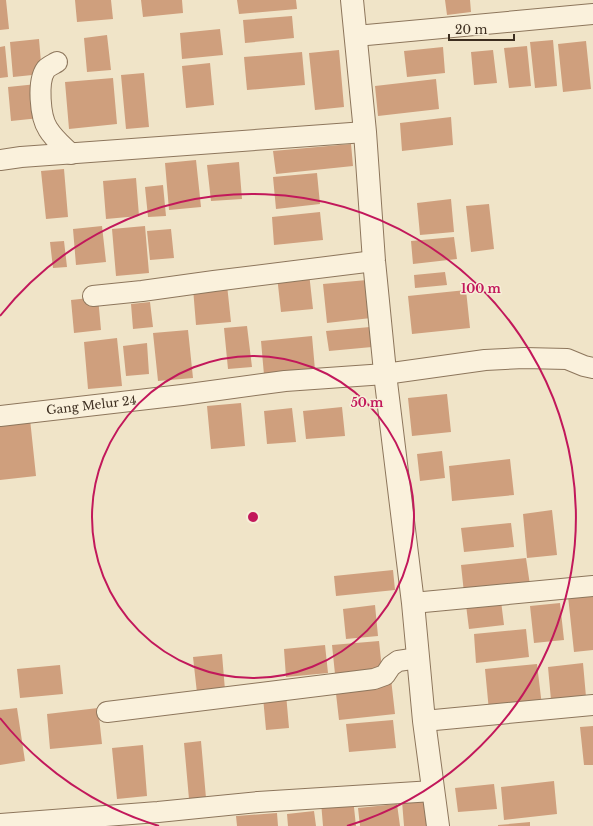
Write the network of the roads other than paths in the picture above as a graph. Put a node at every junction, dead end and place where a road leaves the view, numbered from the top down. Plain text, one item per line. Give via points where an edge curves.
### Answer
1 (352, 0) edge
2 (593, 14) edge
3 (356, 36) junction
4 (57, 62) dead end
5 (365, 132) junction
6 (65, 148) junction
7 (0, 160) edge
8 (374, 261) junction
9 (93, 296) dead end
10 (593, 368) edge
11 (385, 374) junction
12 (0, 416) edge
13 (593, 586) edge
14 (413, 603) junction
15 (418, 658) junction
16 (593, 705) edge
17 (107, 712) dead end
18 (424, 721) junction
19 (433, 791) junction
20 (0, 824) edge
21 (438, 826) edge

1 - 3 street
2 - 3 street
3 - 5 street
4 - 6 street via 47,68 43,76 41,104 48,129
5 - 6 street
5 - 8 street
6 - 7 street
8 - 9 street
8 - 11 street
10 - 11 street, Gang Melur 24 via 567,359 524,358 486,360
11 - 12 street, Gang Melur 24 via 285,381
11 - 14 street
13 - 14 street
14 - 15 street
15 - 17 street via 398,662 391,666 385,675 374,680
15 - 18 street
16 - 18 street
18 - 19 street
19 - 20 street via 258,802
19 - 21 street

